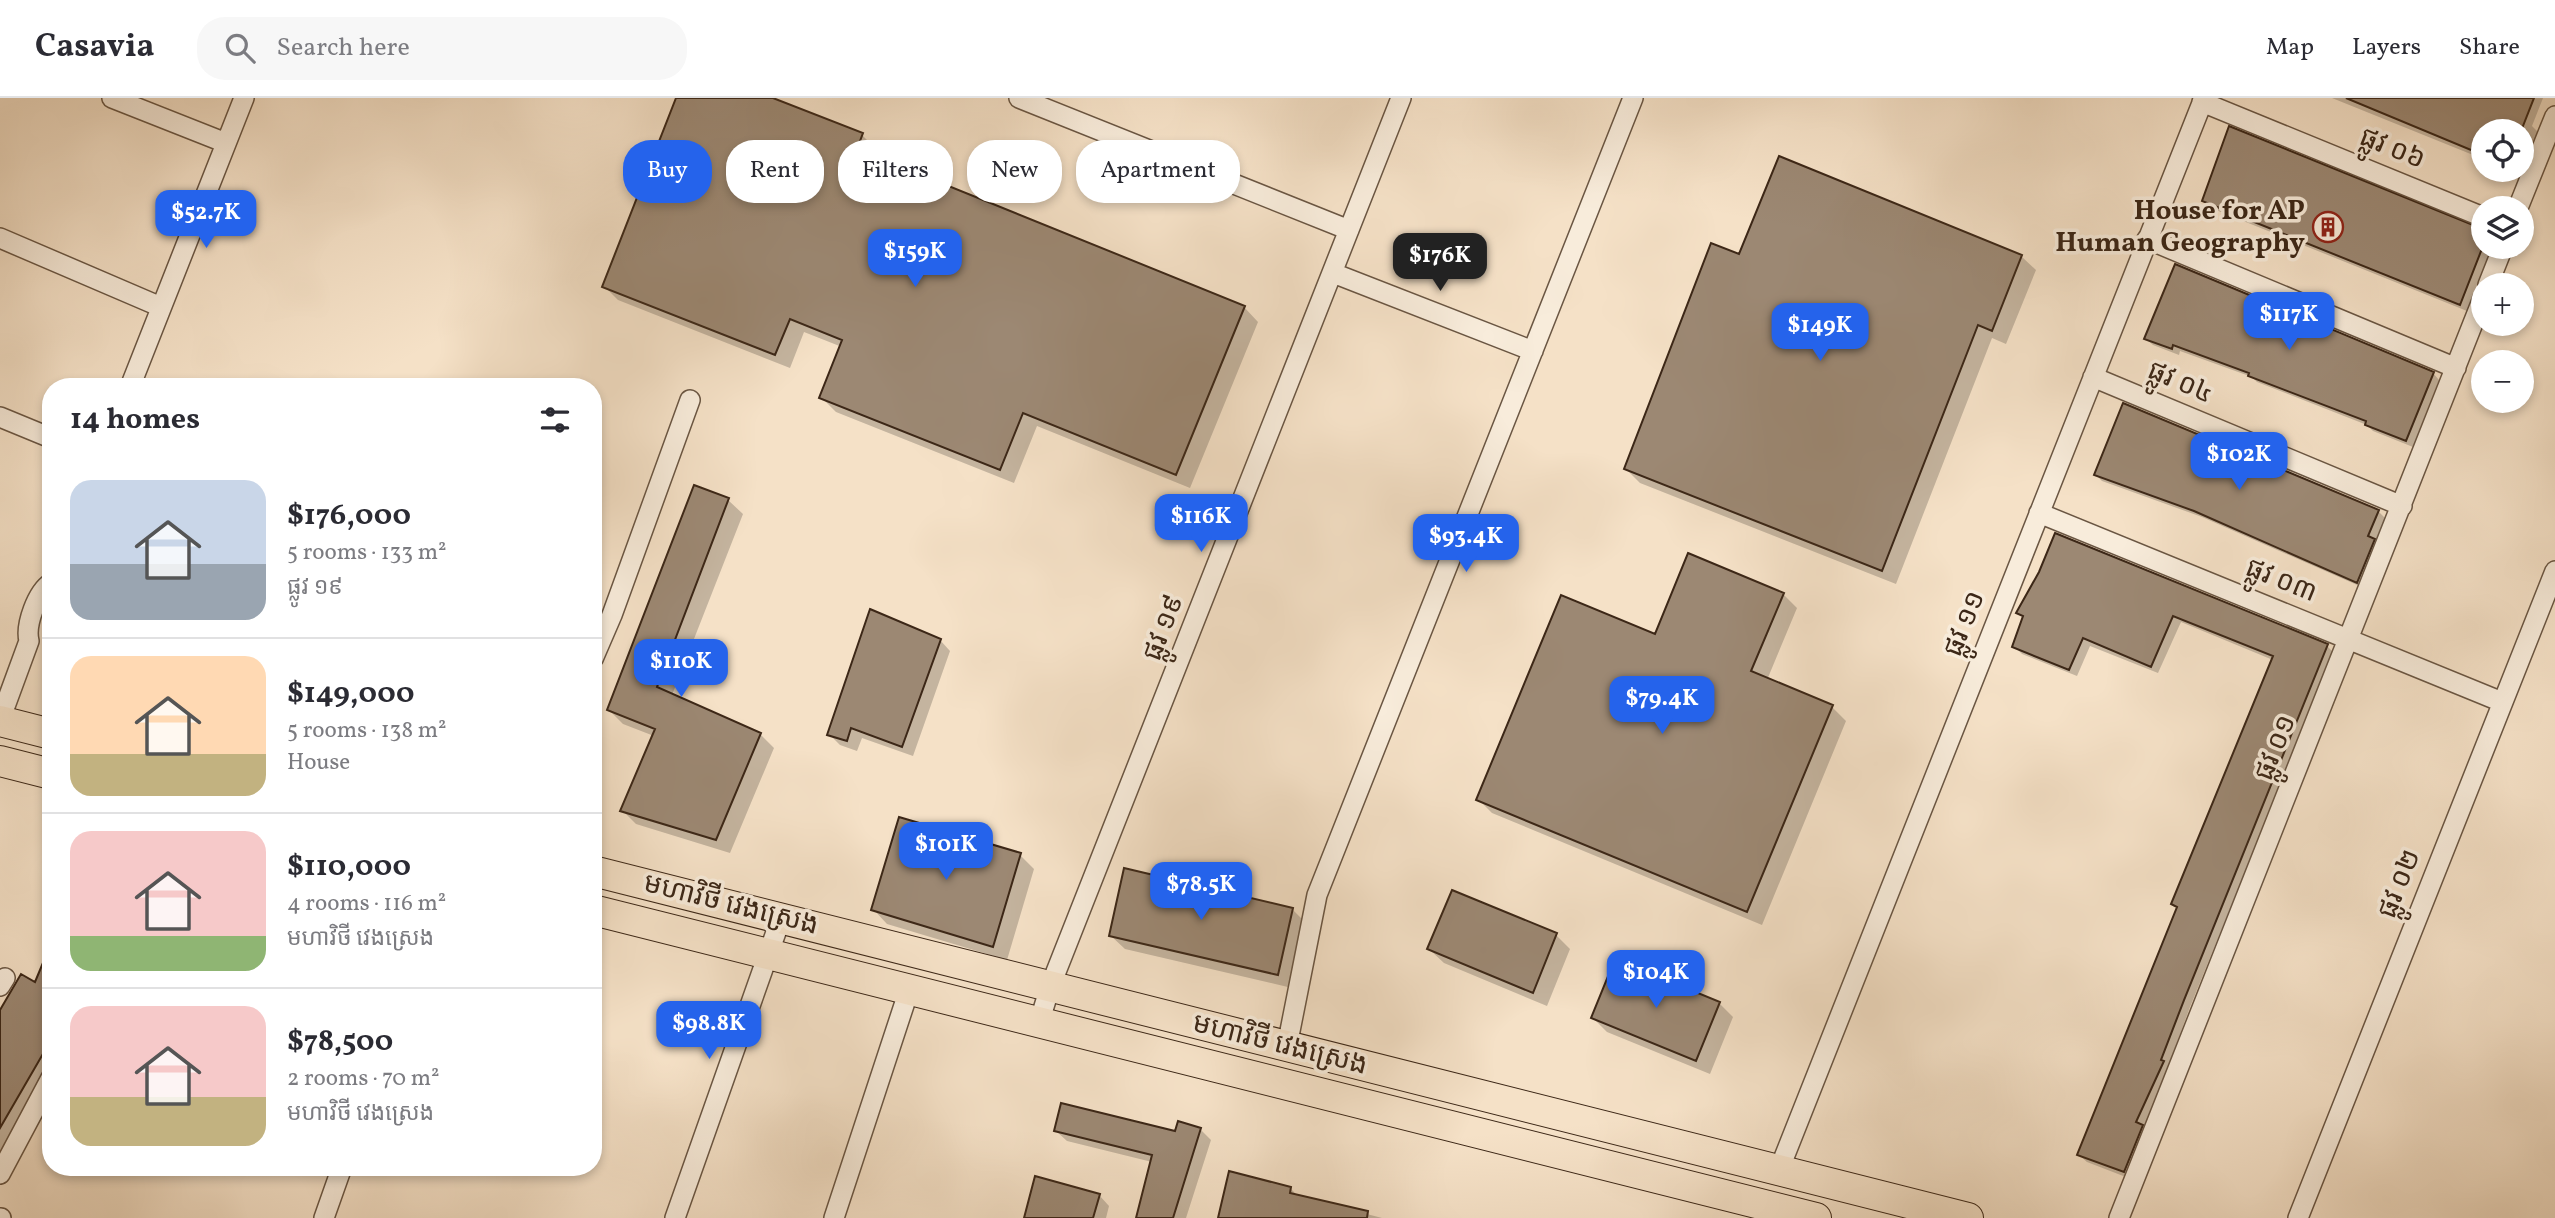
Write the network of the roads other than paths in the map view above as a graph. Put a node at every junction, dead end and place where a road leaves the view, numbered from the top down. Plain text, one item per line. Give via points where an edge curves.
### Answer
1 (112, 98) edge
2 (244, 98) edge
3 (1019, 98) edge
4 (1401, 98) edge
5 (1633, 98) edge
6 (2203, 100) edge
7 (2555, 116) edge
8 (226, 143) junction
9 (2523, 196) edge
10 (2471, 212) edge
11 (1349, 230) junction
12 (0, 238) edge
13 (2147, 240) junction
14 (1332, 273) junction
15 (161, 307) junction
16 (2471, 329) edge
17 (1533, 351) junction
18 (2456, 368) junction
19 (2093, 377) junction
20 (133, 378) edge
21 (690, 400) dead end
22 (0, 417) edge
23 (42, 434) edge
24 (2402, 506) junction
25 (2039, 513) junction
26 (2555, 571) edge
27 (42, 591) edge
28 (42, 627) edge
29 (602, 638) edge
30 (2349, 639) junction
31 (29, 641) junction
32 (2502, 702) junction
33 (0, 721) edge
34 (42, 732) edge
35 (0, 761) edge
36 (42, 772) edge
37 (602, 873) edge
38 (602, 912) edge
39 (782, 918) junction
40 (768, 954) junction
41 (1050, 987) junction
42 (909, 990) junction
43 (1039, 1023) junction
44 (1287, 1046) junction
45 (42, 1096) edge
46 (1779, 1170) junction
47 (0, 1174) edge
48 (338, 1176) edge
49 (324, 1218) edge
50 (675, 1218) edge
51 (834, 1218) edge
52 (1816, 1218) edge
53 (1968, 1218) edge
54 (2119, 1218) edge
55 (2298, 1218) edge

1 - 8 street
2 - 8 street
3 - 11 street
4 - 11 street, ផ្លូវ ១៩
5 - 17 street
6 - 10 street, ផ្លូវ ០៦
6 - 13 street, ផ្លូវ ១១
7 - 9 street
8 - 15 street
11 - 14 street, ផ្លូវ ១៩
12 - 15 street
13 - 18 street
13 - 19 street, ផ្លូវ ១១
14 - 17 street
14 - 41 street, ផ្លូវ ១៩
15 - 20 street
16 - 18 street, ផ្លូវ ០១
17 - 44 street via 1317,895
18 - 24 street, ផ្លូវ ០១
19 - 24 street, ផ្លូវ ០៤
19 - 25 street, ផ្លូវ ១១
21 - 29 street
22 - 23 street
24 - 30 street, ផ្លូវ ០១
25 - 30 street, ផ្លូវ ០៣
25 - 46 street, ផ្លូវ ១១
26 - 32 street, ផ្លូវ ០២
27 - 31 street via 27,631
28 - 31 street
30 - 32 street, ផ្លូវ ០៣
30 - 54 street, ផ្លូវ ០១
31 - 33 street
32 - 55 street, ផ្លូវ ០២
33 - 34 main road
35 - 36 main road
37 - 39 main road, មហាវិថី វេងស្រេង
38 - 40 main road, មហាវិថី វេងស្រេង
39 - 40 street
39 - 41 main road, មហាវិថី វេងស្រេង
40 - 42 main road, មហាវិថី វេងស្រេង
40 - 50 street
41 - 43 street, ផ្លូវ ១៩
41 - 44 main road, មហាវិថី វេងស្រេង
42 - 43 main road, មហាវិថី វេងស្រេង
42 - 51 street
43 - 52 main road, មហាវិថី វេងស្រេង
44 - 46 main road, មហាវិថី វេងស្រេង
45 - 47 street
46 - 53 main road, មហាវិថី វេងស្រេង
48 - 49 street

